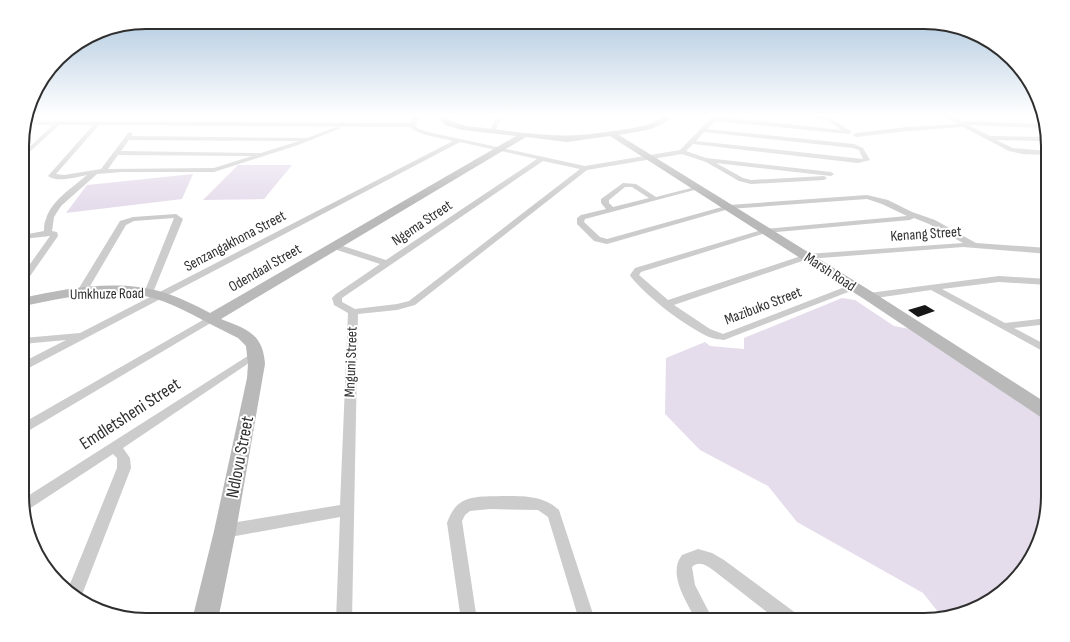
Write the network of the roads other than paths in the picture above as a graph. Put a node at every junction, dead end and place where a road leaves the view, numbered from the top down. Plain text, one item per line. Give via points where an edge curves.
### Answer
1 (77, 146) edge
2 (121, 146) edge
3 (291, 146) edge
4 (447, 146) edge
5 (486, 146) edge
6 (505, 146) edge
7 (639, 146) edge
8 (687, 146) edge
9 (725, 146) edge
10 (849, 146) edge
11 (1005, 146) edge
12 (500, 149) junction
13 (682, 152) junction
14 (116, 153) junction
15 (1041, 153) edge
16 (267, 154) junction
17 (651, 157) junction
18 (543, 158) junction
19 (705, 160) junction
20 (586, 168) junction
21 (99, 172) junction
22 (699, 188) junction
23 (655, 199) junction
24 (729, 208) junction
25 (611, 210) junction
26 (908, 216) junction
27 (765, 231) junction
28 (51, 234) junction
29 (29, 236) edge
30 (974, 245) junction
31 (334, 246) junction
32 (1041, 250) edge
33 (807, 257) junction
34 (386, 264) junction
35 (29, 270) edge
36 (1041, 282) edge
37 (932, 286) junction
38 (853, 287) junction
39 (81, 293) junction
40 (154, 295) junction
41 (869, 296) junction
42 (29, 301) edge
43 (667, 304) junction
44 (353, 312) junction
45 (210, 319) junction
46 (1041, 322) edge
47 (1004, 326) junction
48 (82, 336) junction
49 (29, 340) edge
50 (1041, 347) edge
51 (257, 353) junction
52 (29, 364) edge
53 (1041, 408) edge
54 (29, 425) edge
55 (114, 447) junction
56 (29, 502) edge
57 (347, 510) junction
58 (225, 531) junction
59 (76, 589) edge
60 (207, 613) edge
61 (344, 613) edge
62 (468, 613) edge
63 (585, 613) edge
64 (702, 613) edge
65 (782, 613) edge

1 - 21 street via 51,176 64,177
2 - 14 street
3 - 16 street
4 - 40 street, Senzangakhona Street
5 - 12 street
6 - 12 street, Odendaal Street
7 - 17 street, Marsh Road
8 - 13 street
9 - 10 street via 868,160 858,147
11 - 15 street via 1016,151
12 - 18 street
12 - 31 street, Odendaal Street
13 - 17 street
13 - 19 street
14 - 16 street
14 - 21 street
16 - 21 street via 208,170
17 - 20 street
17 - 22 street, Marsh Road
18 - 20 street
18 - 34 street, Ngema Street
19 - 19 street via 741,180 751,182 831,176
20 - 44 street, Mnguni Street via 412,303
21 - 28 street via 65,198 54,211 49,218
22 - 23 street
22 - 24 street, Marsh Road
23 - 25 street
23 - 25 street via 634,185 623,185 605,200
24 - 25 street via 611,241 597,239 584,228 580,220
24 - 26 street via 860,197 874,198
24 - 27 street, Marsh Road
26 - 27 street
26 - 30 street via 932,222
27 - 33 street, Marsh Road
27 - 43 street, Mazibuko Street via 635,272 636,277
28 - 29 street
28 - 35 street
30 - 32 street, Kenang Street
30 - 33 street, Kenang Street
31 - 34 street
31 - 45 street, Odendaal Street
33 - 38 street, Marsh Road
33 - 43 street, Kenang Street
34 - 44 street, Ngema Street via 337,298 340,306
36 - 37 street via 1004,279
37 - 41 street
37 - 47 street
38 - 41 street, Marsh Road
38 - 43 street, Mazibuko Street via 728,336 710,333
39 - 40 street, Umkhuze Road via 128,291
39 - 40 street via 120,225 133,219 172,216 179,218
39 - 42 street, Umkhuze Road
40 - 45 street, Umkhuze Road
40 - 48 street, Senzangakhona Street
41 - 53 street, Marsh Road
44 - 57 street, Mnguni Street
45 - 51 street via 248,338 254,344
45 - 54 street, Odendaal Street
46 - 47 street
47 - 50 street
48 - 49 street
48 - 52 street, Senzangakhona Street
51 - 55 street, Emdletsheni Street
51 - 58 street, Ndlovu Street via 255,378
55 - 56 street, Emdletsheni Street
55 - 59 street via 122,453 125,460 124,468
57 - 58 street
57 - 61 street, Mnguni Street
58 - 60 street, Ndlovu Street
62 - 63 street via 454,524 458,512 476,503 531,503 548,508 554,514
64 - 65 street via 684,571 687,561 696,556 709,559

